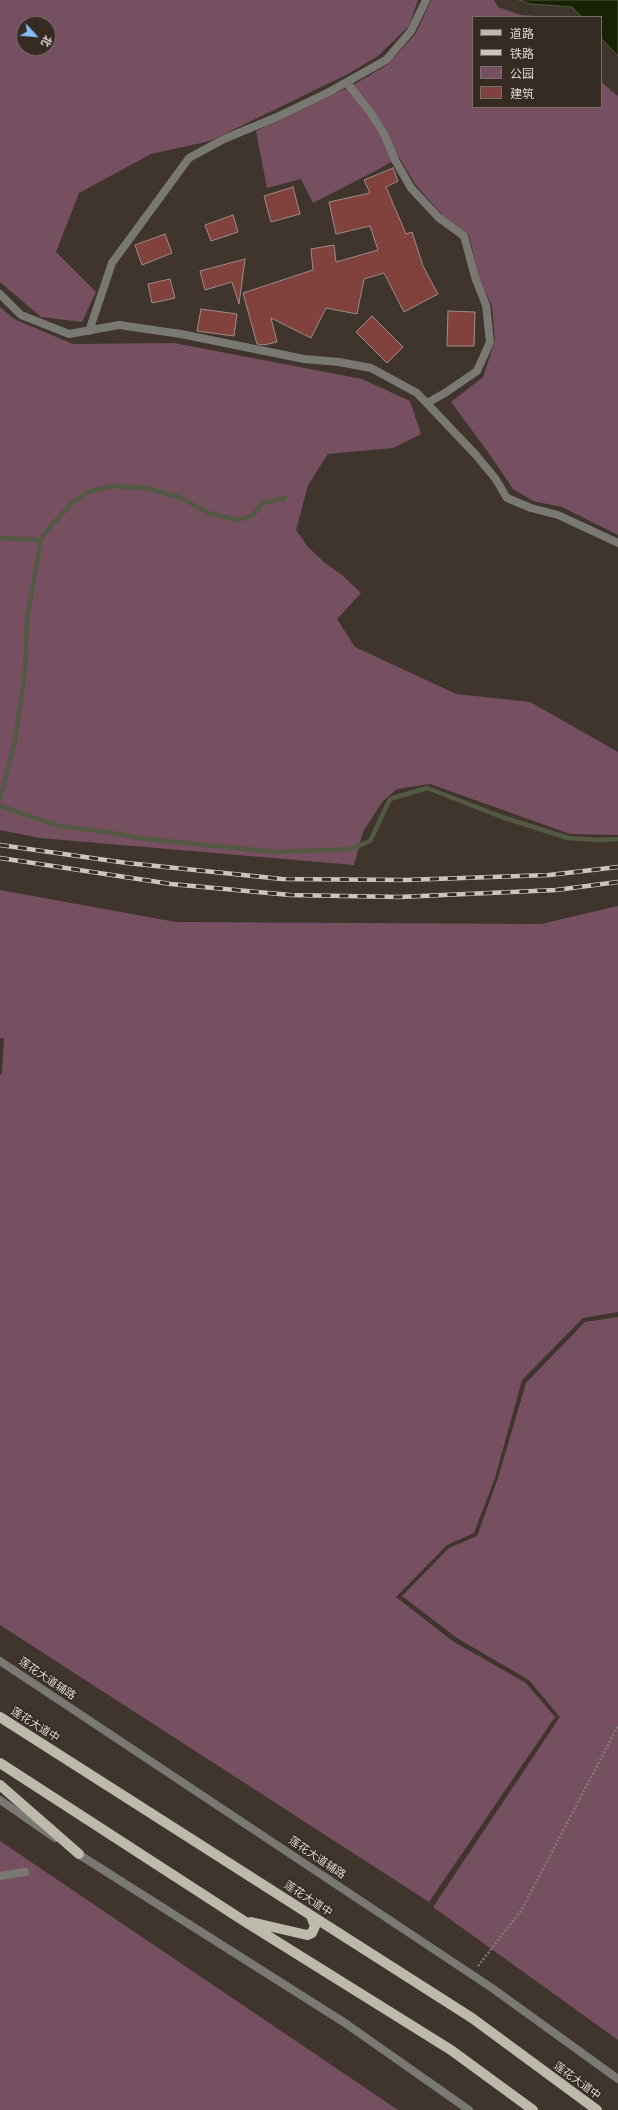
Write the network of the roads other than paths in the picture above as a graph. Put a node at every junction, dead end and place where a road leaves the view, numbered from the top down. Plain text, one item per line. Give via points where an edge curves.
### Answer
1 (426, 0) edge
2 (347, 83) junction
3 (0, 294) edge
4 (89, 330) junction
5 (427, 403) junction
6 (618, 543) edge
7 (0, 1660) edge
8 (0, 1717) edge
9 (0, 1763) edge
10 (0, 1785) edge
11 (0, 1800) edge
12 (79, 1854) junction
13 (25, 1872) dead end
14 (0, 1876) edge
15 (311, 1916) junction
16 (244, 1921) junction
17 (618, 2079) edge
18 (469, 2110) edge
19 (533, 2110) edge
20 (597, 2110) edge

1 - 2 street via 411,31 386,60
2 - 4 street via 224,139 189,158 112,263
2 - 5 street via 384,134 411,188 439,218 464,236 486,305 490,342 477,371
3 - 4 street via 21,315 69,334
4 - 5 street via 119,325 371,368 417,393
5 - 6 street via 495,478 506,498 558,515
7 - 17 street, 莲花大道辅路 via 472,1974
8 - 15 main road, 莲花大道中
9 - 16 main road
10 - 12 main road
11 - 12 street
12 - 18 street via 345,2024
13 - 14 street
15 - 16 main road via 315,1926 312,1933 307,1935
15 - 20 main road, 莲花大道中 via 472,2018
16 - 19 main road via 451,2050

